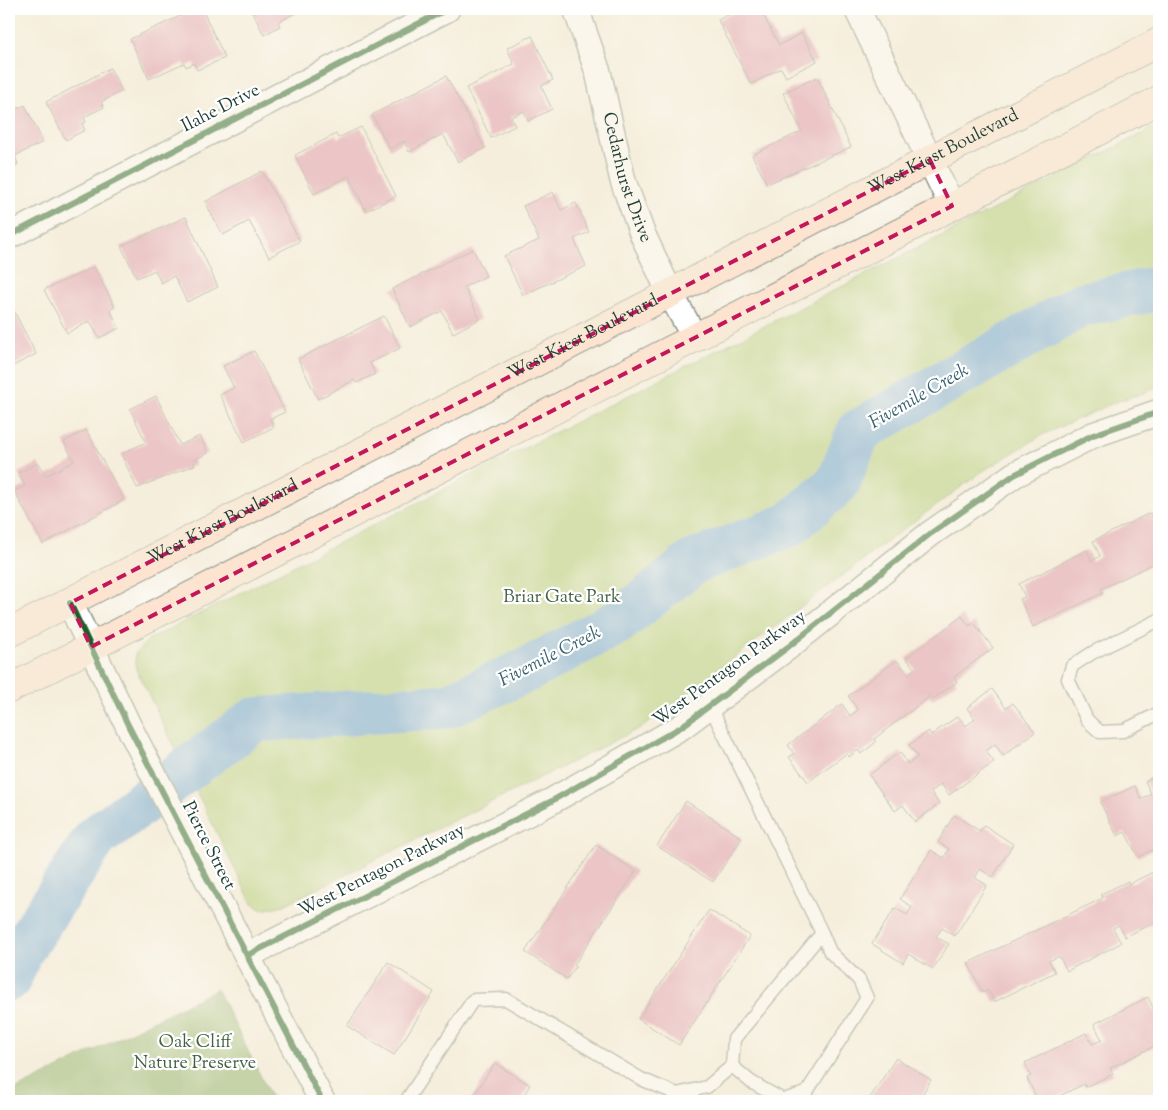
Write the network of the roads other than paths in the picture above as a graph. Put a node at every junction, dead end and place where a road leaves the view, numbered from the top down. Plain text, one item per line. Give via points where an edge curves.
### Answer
1 (447, 9) edge
2 (576, 9) edge
3 (857, 9) edge
4 (1159, 42) edge
5 (1159, 100) edge
6 (930, 160) junction
7 (952, 206) junction
8 (9, 236) edge
9 (670, 293) junction
10 (695, 338) junction
11 (1159, 412) edge
12 (70, 603) junction
13 (1159, 620) edge
14 (9, 633) edge
15 (91, 647) junction
16 (9, 689) edge
17 (710, 706) junction
18 (1159, 713) edge
19 (822, 933) junction
20 (248, 955) junction
21 (732, 1066) junction
22 (322, 1101) edge
23 (406, 1101) edge

1 - 8 street, Ilahe Drive
2 - 9 street, Cedarhurst Drive via 598,72 623,181 642,233
3 - 6 street
4 - 6 main road, West Kiest Boulevard
5 - 7 main road
6 - 7 street
6 - 9 main road, West Kiest Boulevard
7 - 10 main road
9 - 10 street, Cedarhurst Drive
9 - 12 main road, West Kiest Boulevard
10 - 15 main road
11 - 17 street, West Pentagon Parkway via 1093,435 1014,476 930,534
12 - 14 main road, West Kiest Boulevard
12 - 15 street, Pierce Street
13 - 18 lane via 1078,662 1072,666 1068,679 1086,720 1100,732 1123,731
15 - 16 main road
15 - 20 street, Pierce Street
17 - 19 lane
17 - 20 street, West Pentagon Parkway via 681,727 550,802
19 - 21 lane via 734,1039
19 - 21 lane via 830,952 859,980 867,998 806,1093 783,1100 751,1082
20 - 22 street, Pierce Street
21 - 23 lane via 707,1087 677,1094 640,1079 506,999 473,1000

